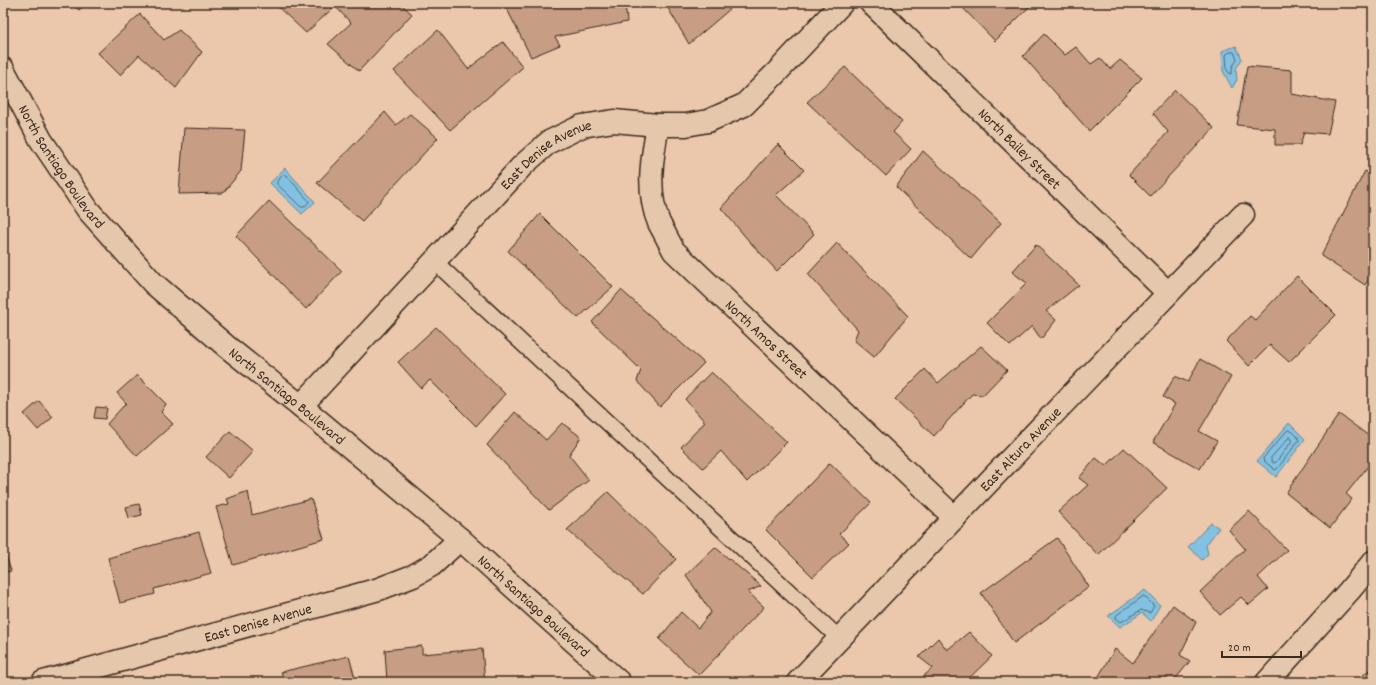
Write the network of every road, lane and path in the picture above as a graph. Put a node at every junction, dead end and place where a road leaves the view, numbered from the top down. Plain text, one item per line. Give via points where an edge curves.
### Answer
1 (842, 3) edge
2 (871, 3) edge
3 (3, 69) edge
4 (658, 125) junction
5 (1242, 215) dead end
6 (434, 261) junction
7 (1168, 293) junction
8 (300, 406) junction
9 (955, 518) junction
10 (460, 539) junction
11 (1373, 562) edge
12 (840, 639) junction
13 (43, 682) edge
14 (619, 682) edge
15 (798, 682) edge
16 (1267, 682) edge

1 - 4 street, East Denise Avenue via 744,105 708,121 686,125
2 - 7 street, North Bailey Street
3 - 8 street, North Santiago Boulevard via 41,140 88,210 153,283
4 - 6 street, East Denise Avenue via 614,121 582,126 549,142 523,165
4 - 9 street, North Amos Street via 651,172 652,196 659,222 674,251
5 - 7 street, East Altura Avenue
6 - 8 street, East Denise Avenue
6 - 12 lane
7 - 9 street, East Altura Avenue
8 - 10 street, North Santiago Boulevard
9 - 12 street, East Altura Avenue
10 - 13 street, East Denise Avenue via 432,565 413,576 379,589
10 - 14 street, North Santiago Boulevard
11 - 16 street
12 - 15 street, East Altura Avenue

